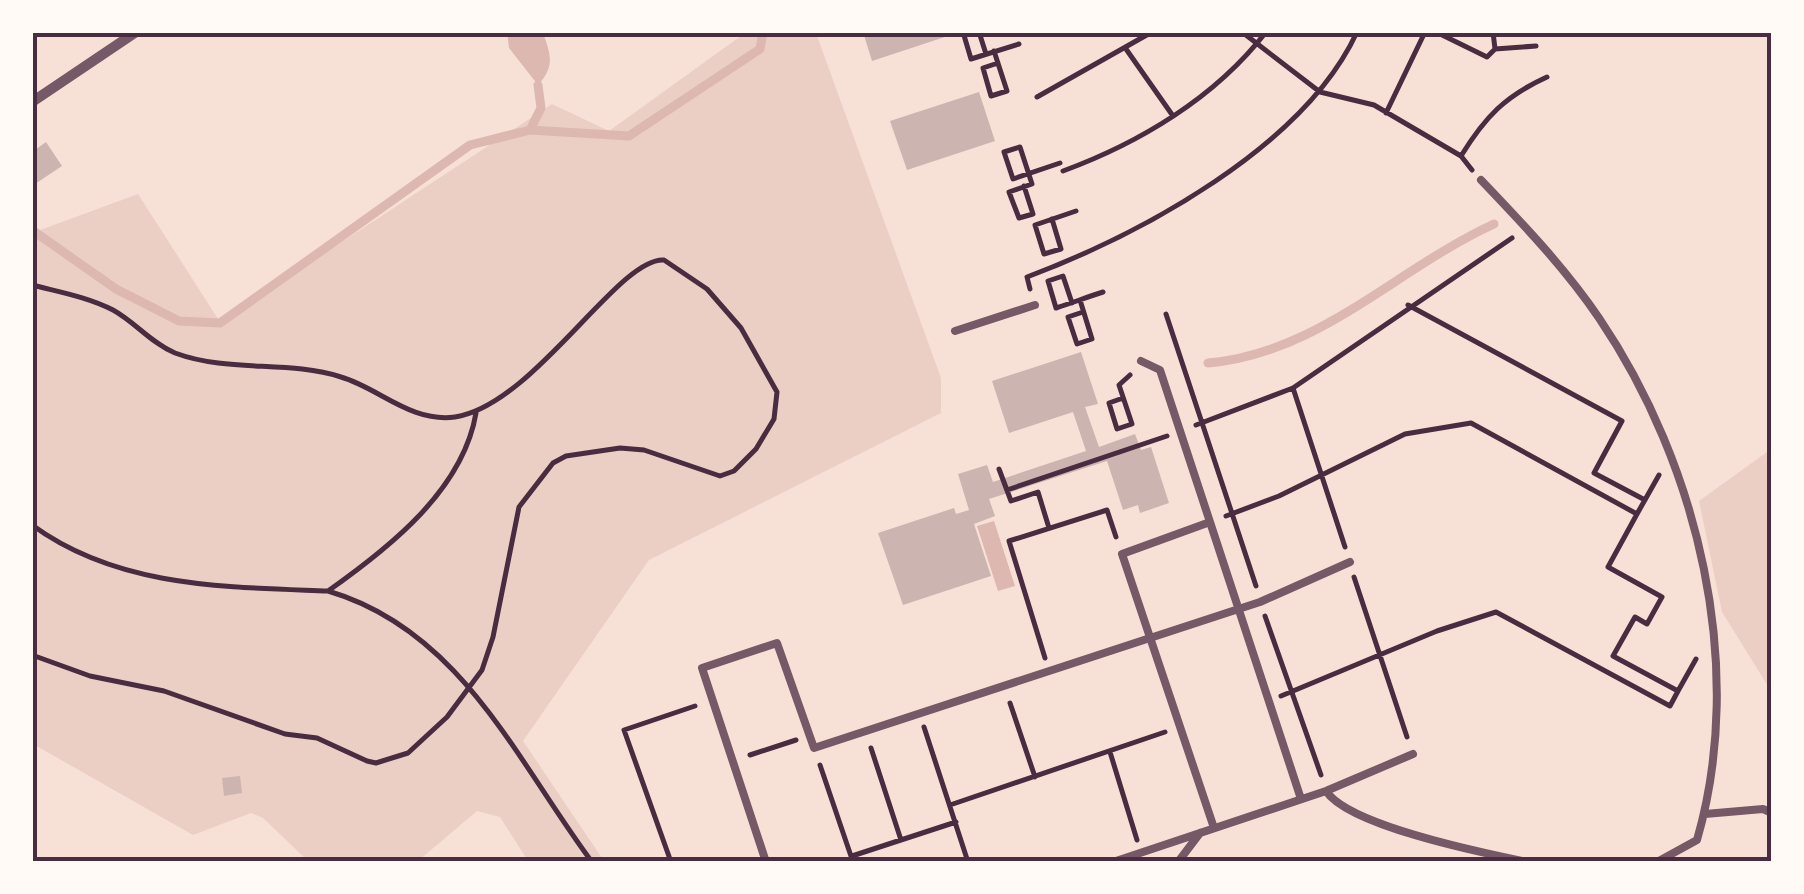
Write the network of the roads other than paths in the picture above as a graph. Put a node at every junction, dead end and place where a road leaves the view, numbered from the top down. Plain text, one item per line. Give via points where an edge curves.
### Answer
1 (136, 32) edge
2 (32, 102) edge
3 (1481, 180) road end
4 (1035, 306) dead end
5 (955, 330) dead end
6 (1141, 361) road end
7 (1210, 522) junction
8 (1350, 562) dead end
9 (1239, 609) junction
10 (1150, 638) junction
11 (1413, 754) dead end
12 (1326, 790) junction
13 (1302, 799) junction
14 (1772, 813) edge
15 (1705, 814) junction
16 (1214, 828) junction
17 (1200, 832) junction
18 (766, 862) edge
19 (1112, 862) edge
20 (1178, 862) edge
21 (1527, 862) edge
22 (1658, 862) edge

1 - 2 street
3 - 15 lane via 1600,320 1670,454 1692,518 1712,630 1714,725
4 - 5 lane
6 - 7 lane via 1160,370
7 - 9 lane
7 - 10 lane via 1122,554
8 - 9 lane
9 - 10 lane
9 - 13 lane
10 - 16 lane
10 - 18 lane via 814,748 777,643 702,668
11 - 12 lane
12 - 13 lane
12 - 21 lane via 1334,803 1401,830
13 - 16 lane
14 - 15 lane
15 - 22 lane via 1698,840
16 - 17 lane
17 - 19 lane
17 - 20 lane

